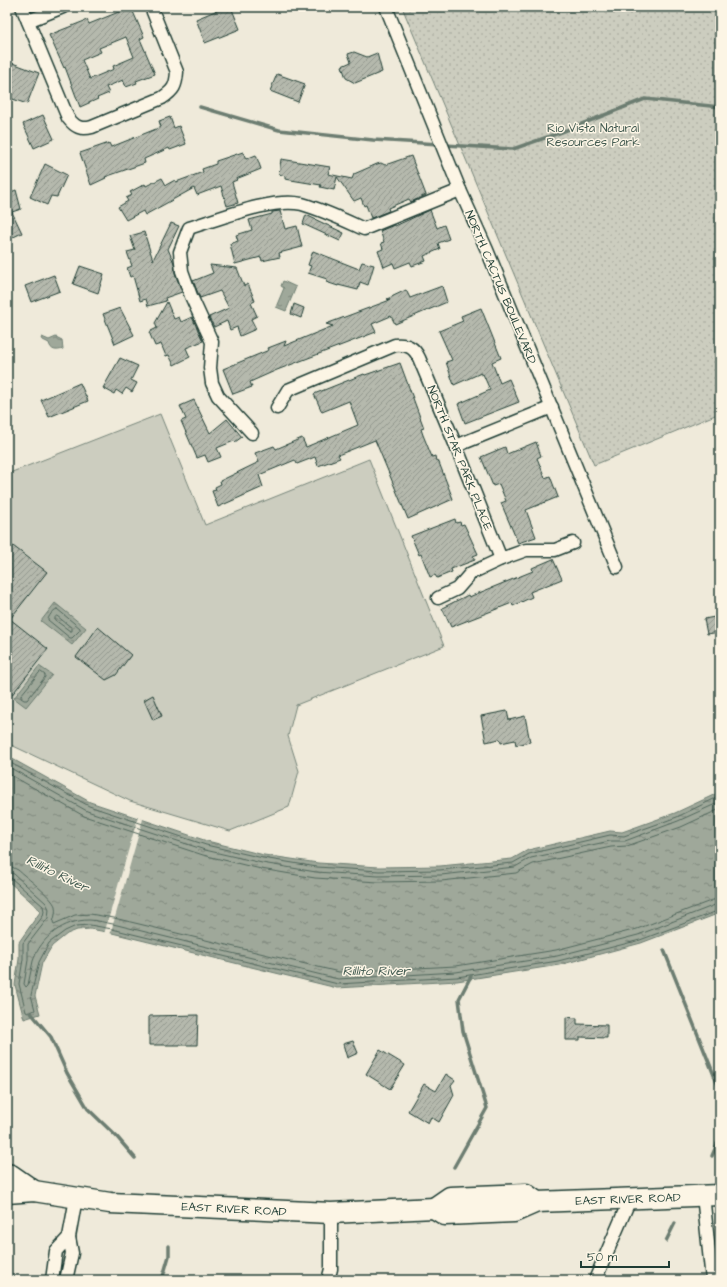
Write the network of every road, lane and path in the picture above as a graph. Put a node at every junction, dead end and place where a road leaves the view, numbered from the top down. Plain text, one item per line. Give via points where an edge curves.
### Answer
1 (22, 7) edge
2 (63, 7) edge
3 (151, 7) edge
4 (386, 7) edge
5 (28, 21) junction
6 (460, 190) junction
7 (552, 407) junction
8 (276, 408) dead end
9 (252, 433) dead end
10 (456, 446) junction
11 (573, 543) dead end
12 (501, 559) junction
13 (617, 567) dead end
14 (438, 598) dead end
15 (7, 1174) edge
16 (34, 1191) junction
17 (7, 1193) edge
18 (711, 1195) edge
19 (76, 1198) junction
20 (630, 1199) junction
21 (331, 1213) junction
22 (69, 1237) junction
23 (52, 1280) edge
24 (66, 1280) edge
25 (328, 1280) edge
26 (595, 1280) edge
27 (712, 1280) edge

1 - 5 street
2 - 5 street
3 - 5 street via 177,72 172,91 162,98 84,130 74,126 68,118
4 - 6 street, NORTH CACTUS BOULEVARD
6 - 7 street, NORTH CACTUS BOULEVARD
6 - 9 street via 364,229 300,204 271,203 189,228 180,252 183,274 212,342 212,383 218,396
7 - 10 street
7 - 13 street, NORTH CACTUS BOULEVARD
8 - 10 street, NORTH STAR PARK PLACE via 288,390 395,345 409,343 416,351
10 - 12 street, NORTH STAR PARK PLACE
11 - 12 street via 555,550 526,550
12 - 14 street via 471,573 457,589
15 - 16 main road, EAST RIVER ROAD
16 - 17 main road, EAST RIVER ROAD
16 - 19 main road, EAST RIVER ROAD
18 - 20 main road, EAST RIVER ROAD
18 - 27 street
19 - 21 main road, EAST RIVER ROAD via 110,1203
19 - 22 street
20 - 21 main road, EAST RIVER ROAD via 537,1202 526,1194 450,1197 434,1208
20 - 26 street
21 - 25 street via 331,1269
22 - 23 street via 56,1251
22 - 24 street via 72,1253

